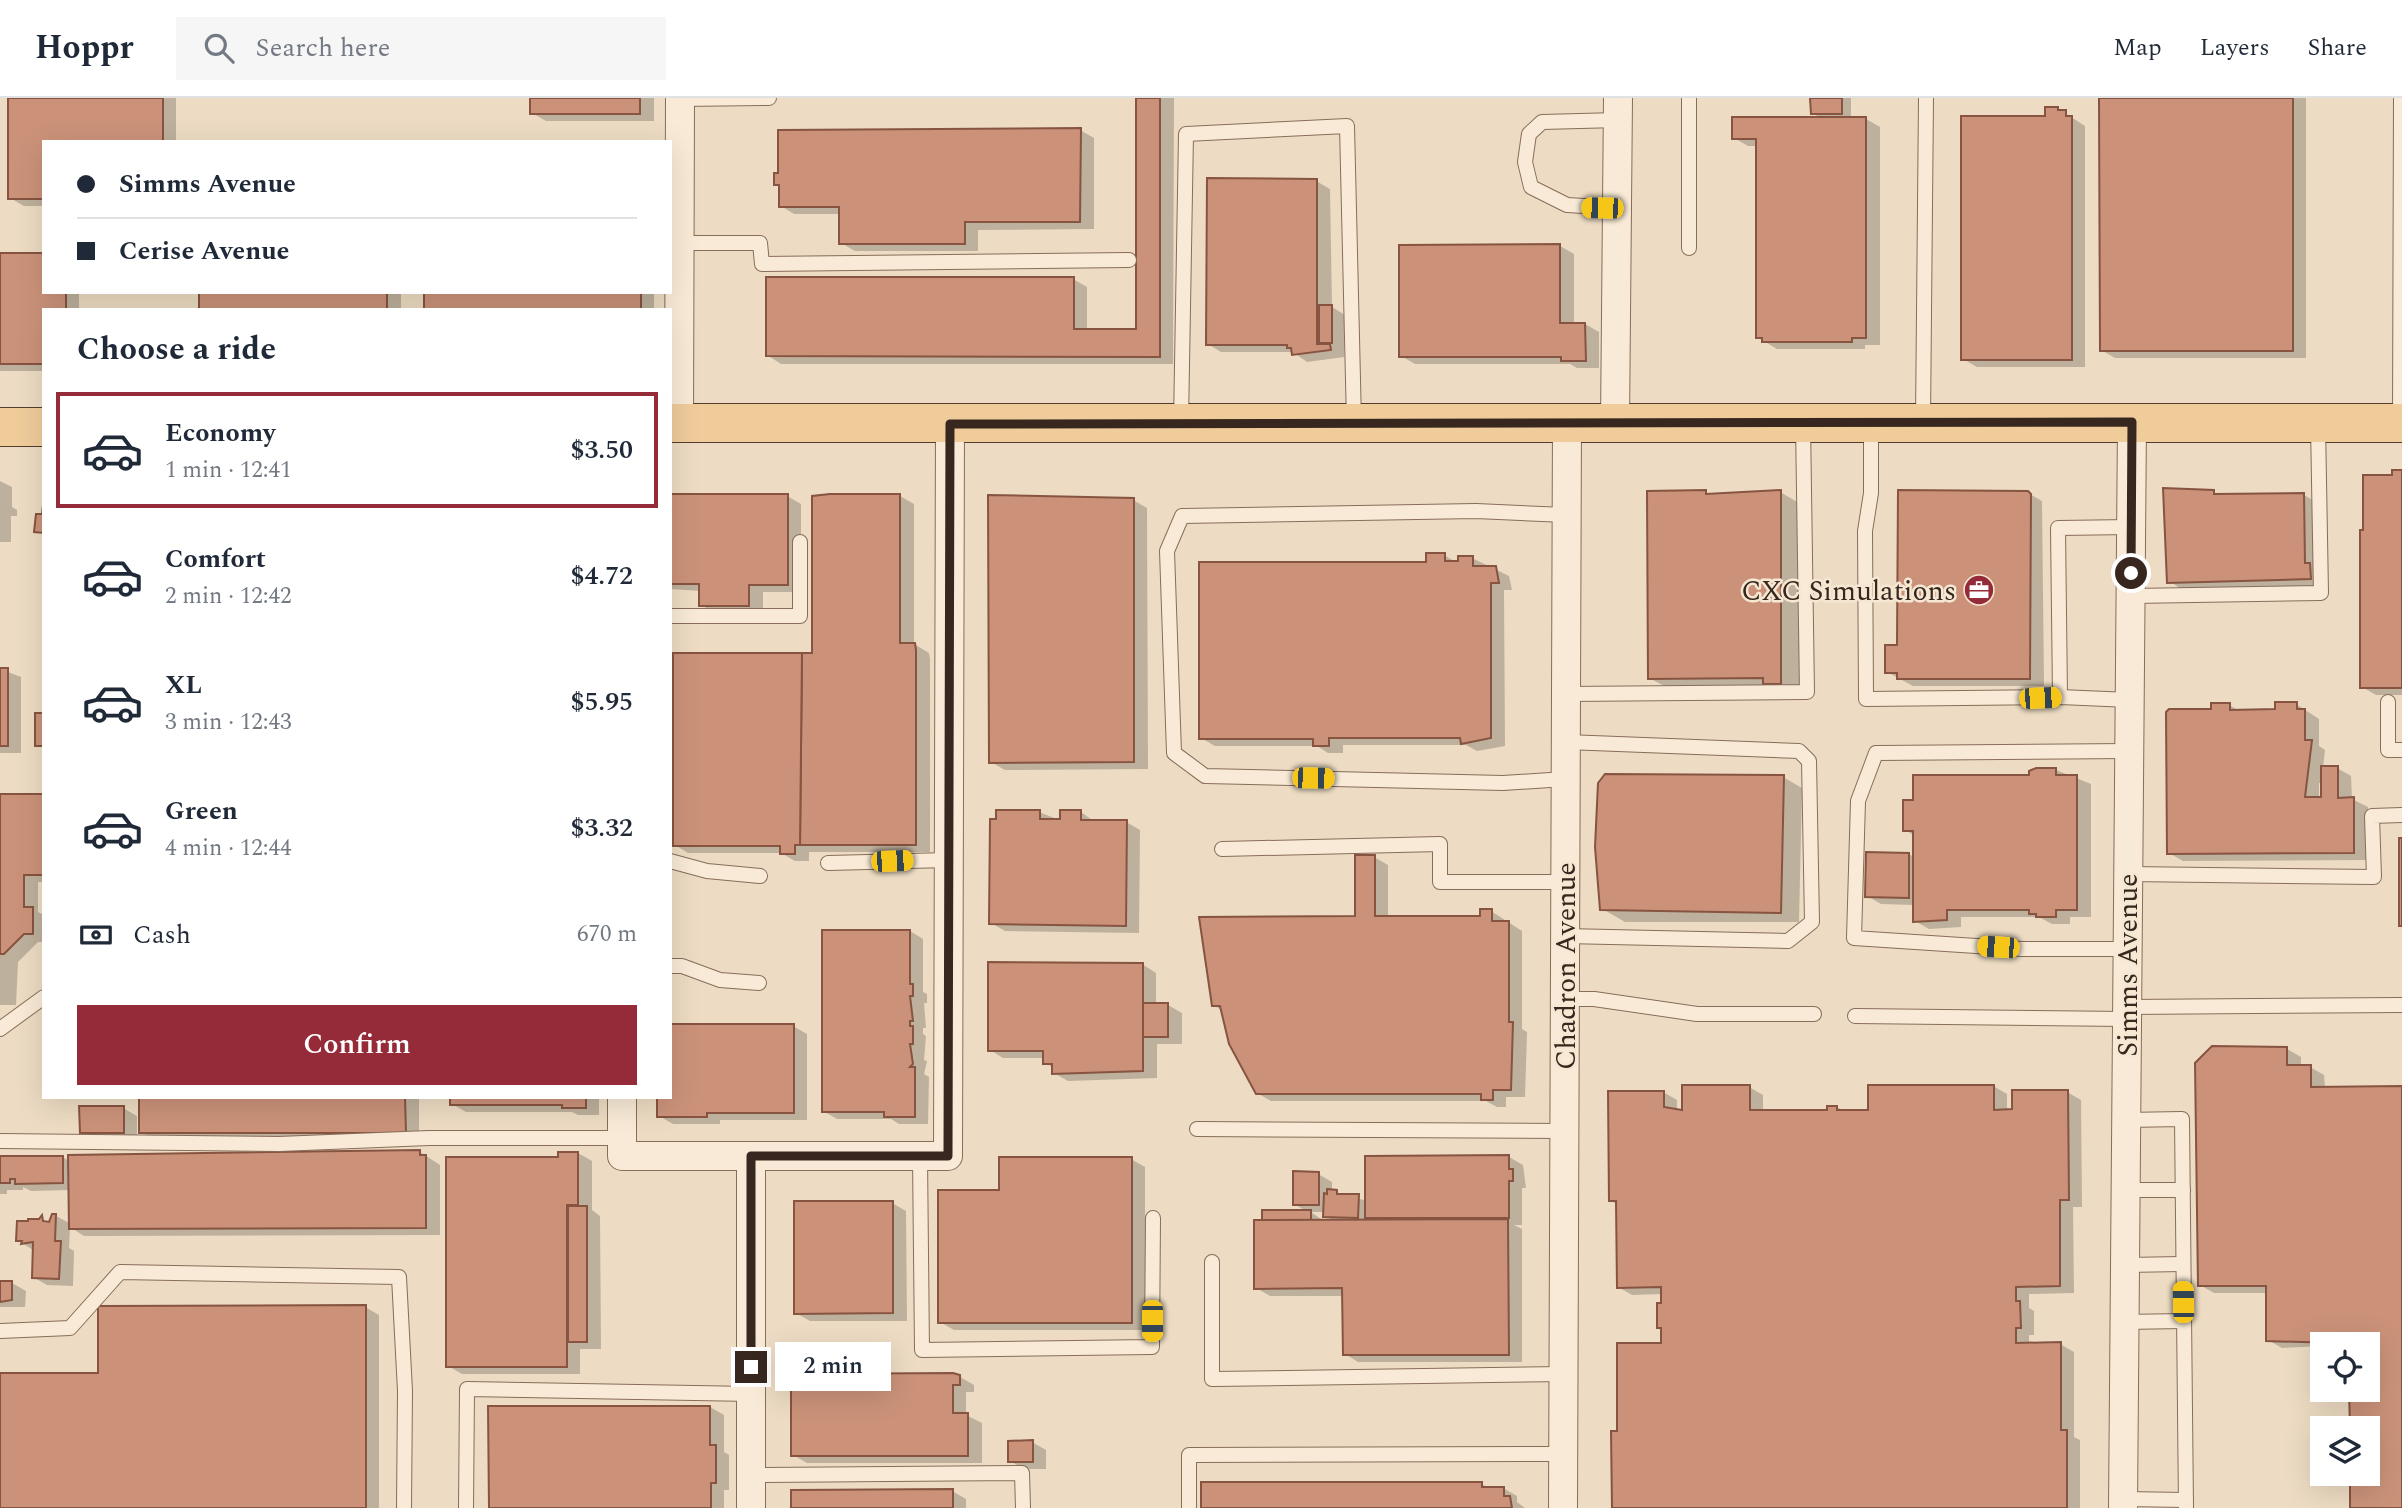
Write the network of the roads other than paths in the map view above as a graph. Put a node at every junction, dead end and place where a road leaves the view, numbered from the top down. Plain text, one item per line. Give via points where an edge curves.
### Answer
1 (769, 98) edge
2 (1689, 98) edge
3 (1926, 98) edge
4 (2401, 98) edge
5 (680, 99) edge
6 (1618, 109) edge
7 (1617, 208) junction
8 (679, 243) junction
9 (1689, 248) dead end
10 (1129, 260) dead end
11 (2132, 422) junction
12 (675, 423) edge
13 (1871, 423) junction
14 (1923, 423) junction
15 (2401, 423) edge
16 (950, 424) junction
17 (1181, 424) junction
18 (1354, 424) junction
19 (1567, 424) junction
20 (1615, 424) junction
21 (1803, 424) junction
22 (2318, 424) junction
23 (0, 427) edge
24 (42, 427) edge
25 (1566, 515) junction
26 (2131, 527) junction
27 (800, 542) dead end
28 (2130, 596) junction
29 (672, 616) edge
30 (1567, 694) junction
31 (2060, 697) junction
32 (2130, 700) junction
33 (2388, 702) dead end
34 (1566, 741) junction
35 (2402, 750) edge
36 (2129, 751) junction
37 (1565, 779) junction
38 (2402, 815) edge
39 (1222, 849) dead end
40 (949, 860) junction
41 (672, 862) edge
42 (828, 863) dead end
43 (2128, 874) junction
44 (760, 876) dead end
45 (1565, 882) junction
46 (1565, 936) junction
47 (2127, 949) junction
48 (672, 966) edge
49 (759, 983) dead end
50 (42, 998) edge
51 (1565, 999) junction
52 (2402, 1005) edge
53 (2127, 1013) junction
54 (1814, 1014) dead end
55 (1855, 1016) dead end
56 (0, 1028) edge
57 (622, 1099) edge
58 (2126, 1120) junction
59 (1197, 1129) dead end
60 (1564, 1131) junction
61 (622, 1138) junction
62 (0, 1141) edge
63 (751, 1156) junction
64 (920, 1156) junction
65 (2126, 1190) junction
66 (2183, 1190) junction
67 (1153, 1218) dead end
68 (1212, 1262) dead end
69 (2182, 1264) junction
70 (2125, 1265) junction
71 (2183, 1321) junction
72 (2124, 1322) junction
73 (0, 1331) edge
74 (1563, 1374) junction
75 (751, 1394) junction
76 (1563, 1454) junction
77 (751, 1475) junction
78 (2123, 1504) edge
79 (2186, 1504) edge
80 (404, 1508) edge
81 (466, 1508) edge
82 (751, 1508) edge
83 (1023, 1508) edge
84 (1189, 1508) edge
85 (1563, 1508) edge

1 - 5 lane
2 - 9 lane
3 - 14 lane
4 - 15 lane
5 - 8 street
6 - 7 street
6 - 7 lane via 1542,122 1528,135 1525,162 1531,187 1567,205
7 - 20 street
8 - 10 lane via 760,243 762,264
8 - 12 street
11 - 14 main road
11 - 22 main road
11 - 26 street, Simms Avenue
12 - 16 main road
13 - 14 main road
13 - 21 main road
13 - 31 lane via 1871,492 1865,531 1866,699
15 - 22 main road
16 - 17 main road
16 - 40 street
17 - 18 main road
17 - 18 lane via 1186,134 1347,126
18 - 19 main road
19 - 20 main road
19 - 25 street, Chadron Avenue
20 - 21 main road
21 - 30 lane via 1807,692
22 - 28 lane via 2321,593
23 - 24 main road
25 - 30 street, Chadron Avenue
25 - 37 lane via 1476,511 1182,516 1167,551 1174,753 1205,776 1503,783
26 - 28 street, Simms Avenue
26 - 31 lane via 2058,528
27 - 29 lane via 800,616
28 - 32 street, Simms Avenue
30 - 34 street, Chadron Avenue
31 - 32 lane
32 - 36 street, Simms Avenue
33 - 35 lane via 2388,750
34 - 37 street, Chadron Avenue
34 - 46 lane via 1799,751 1810,761 1812,922 1788,940
36 - 43 street, Simms Avenue
36 - 47 lane via 1877,753 1858,801 1854,938 2022,949
37 - 45 street, Chadron Avenue
38 - 43 lane via 2372,816 2374,877
39 - 45 lane via 1440,844 1440,882
40 - 42 lane
40 - 64 street via 948,1156
41 - 44 lane via 707,871
43 - 47 street, Simms Avenue
45 - 46 street, Chadron Avenue
46 - 51 street, Chadron Avenue
47 - 53 street, Simms Avenue
48 - 49 lane via 720,981
50 - 56 lane
51 - 54 lane via 1697,1014
51 - 60 street, Chadron Avenue
52 - 53 lane
53 - 55 lane
53 - 58 street, Simms Avenue
57 - 61 street
58 - 65 street, Simms Avenue
58 - 66 lane via 2182,1119
59 - 60 lane
60 - 74 street, Chadron Avenue
61 - 62 lane via 279,1144
61 - 63 street via 622,1156
63 - 64 street
63 - 75 street
64 - 67 lane via 922,1350 1152,1347
65 - 66 lane
65 - 70 street, Simms Avenue
66 - 69 lane
68 - 74 lane via 1212,1379
69 - 70 lane
69 - 71 lane
70 - 72 street, Simms Avenue
71 - 72 lane
71 - 79 lane
72 - 78 street, Simms Avenue
73 - 80 lane via 70,1328 120,1272 399,1277 405,1391
74 - 76 street, Chadron Avenue
75 - 77 street
75 - 81 lane via 467,1389
76 - 84 lane via 1189,1455
76 - 85 street, Chadron Avenue
77 - 82 street
77 - 83 lane via 1022,1473
78 - 79 lane

